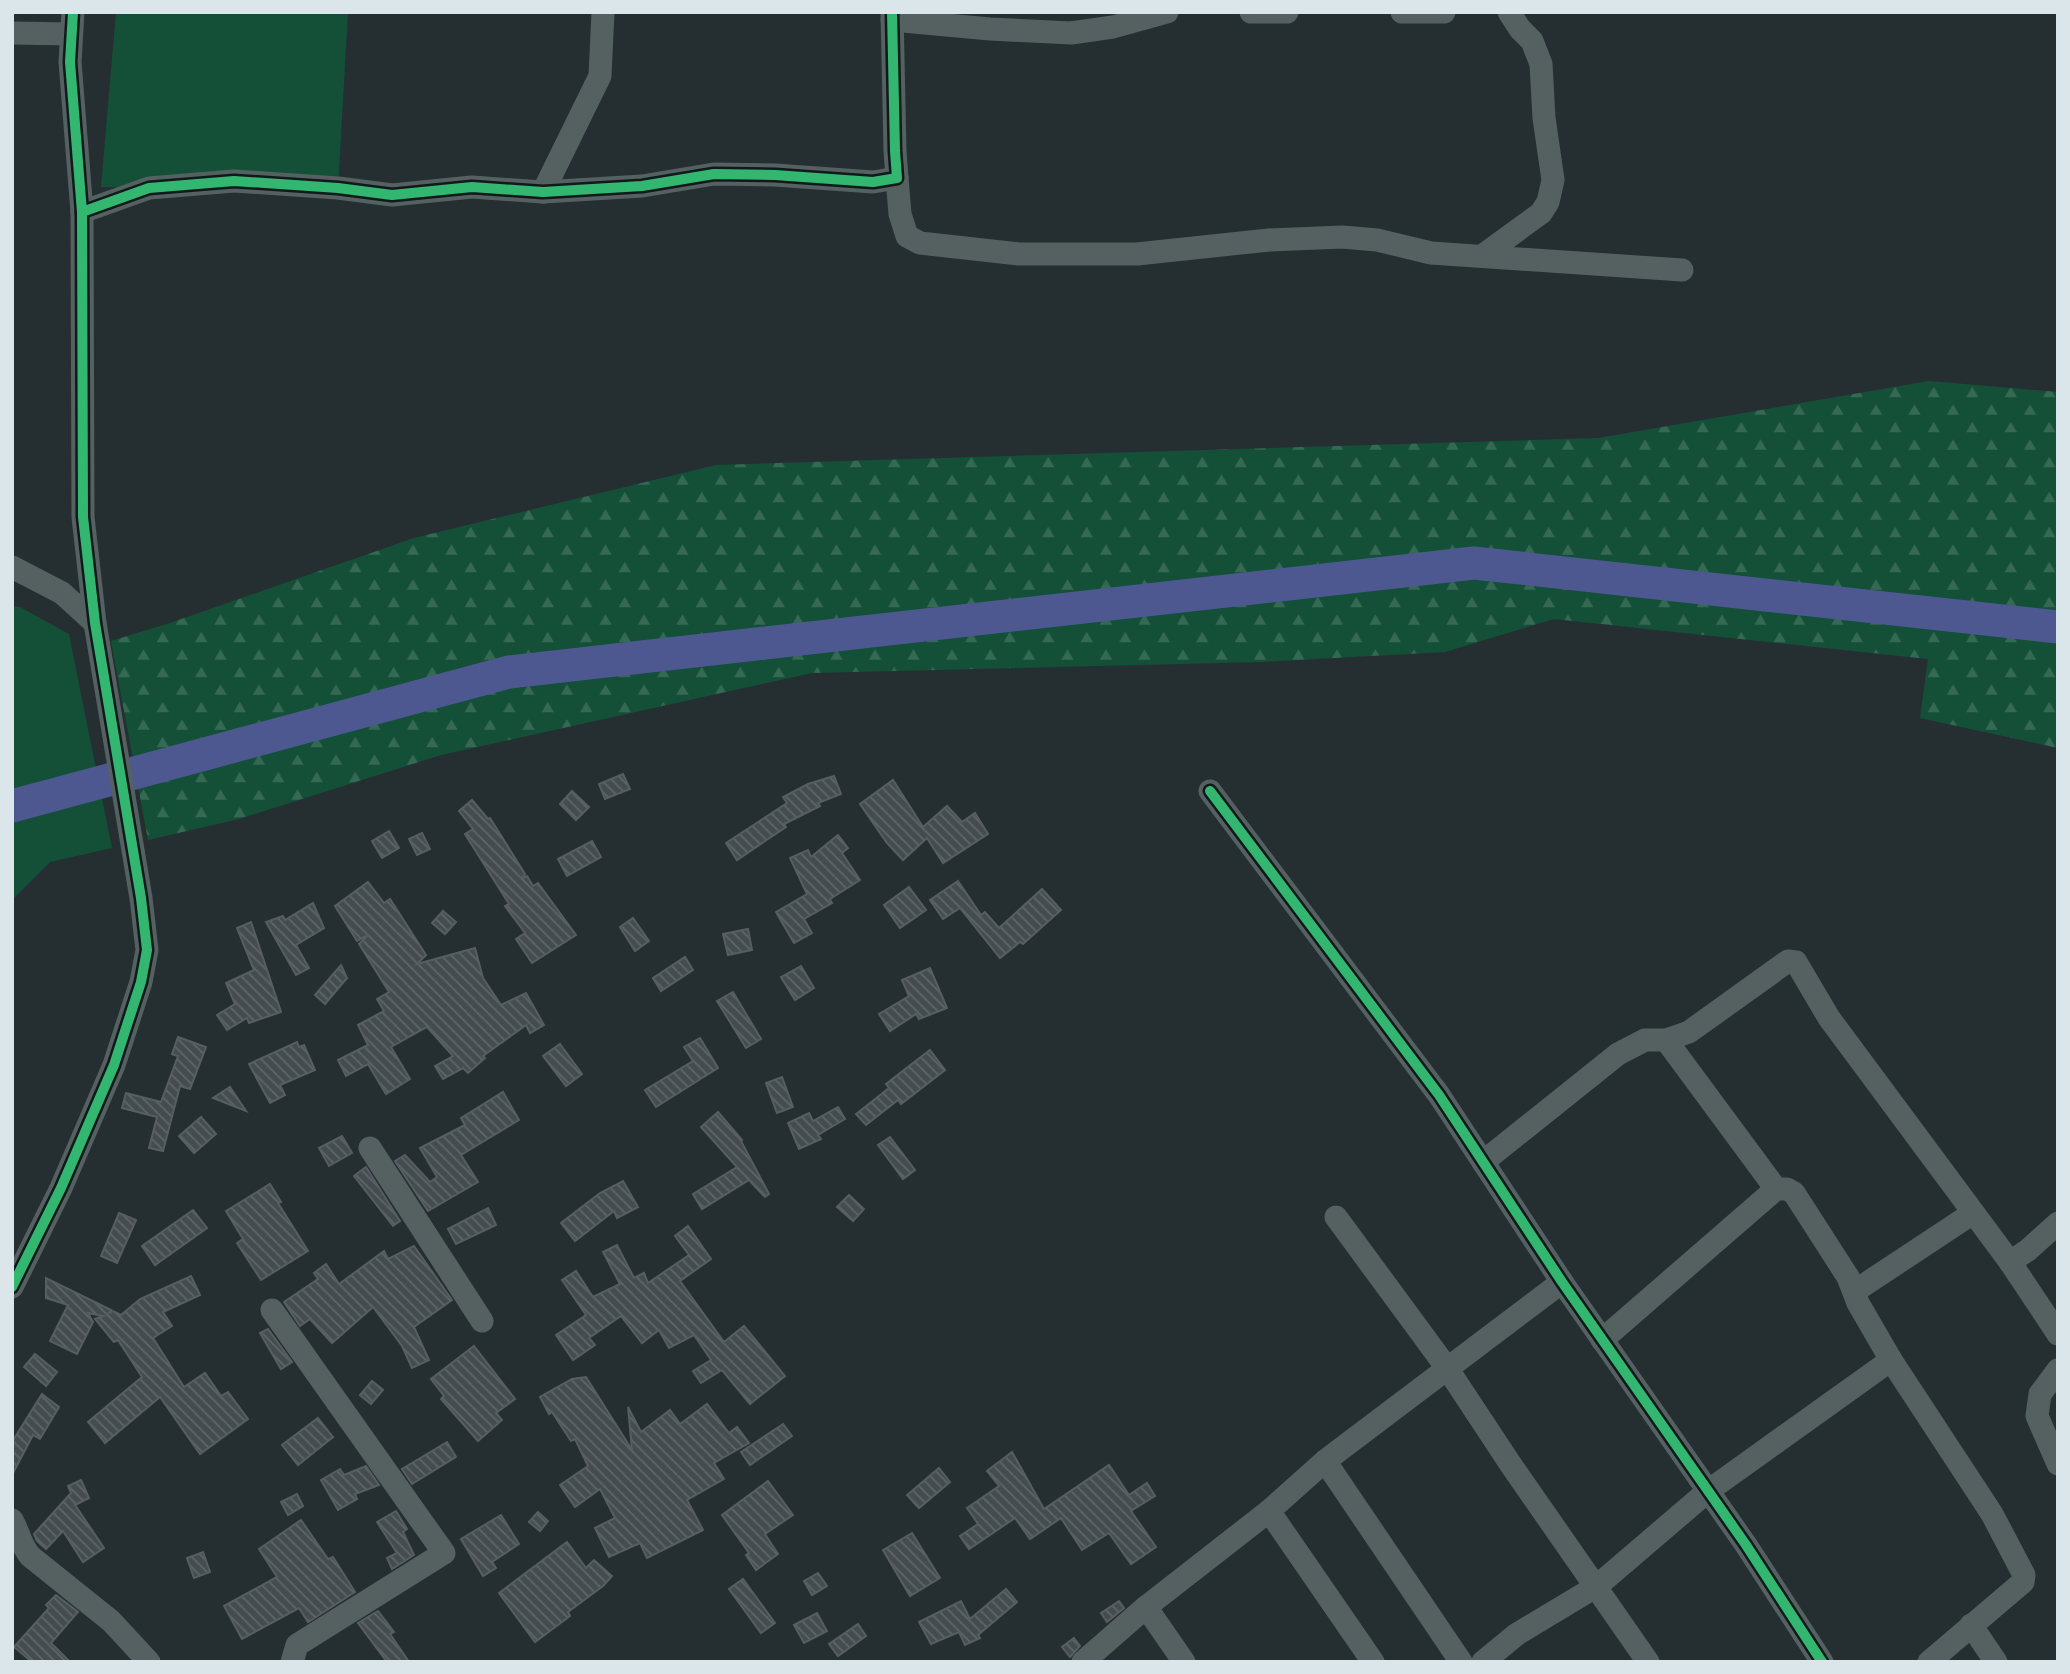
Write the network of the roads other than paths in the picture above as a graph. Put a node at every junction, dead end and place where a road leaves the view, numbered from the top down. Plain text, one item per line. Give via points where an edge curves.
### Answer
1 (603, 12) edge
2 (1167, 12) edge
3 (1251, 12) edge
4 (1287, 12) edge
5 (1402, 12) edge
6 (1444, 12) edge
7 (1509, 12) edge
8 (892, 16) edge
9 (72, 23) edge
10 (12, 33) edge
11 (897, 178) junction
12 (543, 192) junction
13 (82, 212) junction
14 (1482, 256) junction
15 (1682, 270) dead end
16 (12, 567) edge
17 (95, 623) junction
18 (1210, 790) dead end
19 (1666, 1040) junction
20 (370, 1148) dead end
21 (1483, 1162) junction
22 (1776, 1189) junction
23 (1973, 1213) junction
24 (1336, 1217) dead end
25 (2058, 1223) edge
26 (2010, 1262) junction
27 (1562, 1282) junction
28 (12, 1287) edge
29 (1855, 1291) junction
30 (272, 1310) dead end
31 (482, 1321) dead end
32 (2058, 1335) edge
33 (1602, 1340) junction
34 (1891, 1360) junction
35 (1447, 1368) junction
36 (2058, 1370) edge
37 (1325, 1461) junction
38 (2058, 1464) edge
39 (1708, 1491) junction
40 (1269, 1511) junction
41 (12, 1520) edge
42 (1597, 1586) junction
43 (1146, 1607) junction
44 (1971, 1625) junction
45 (1093, 1658) edge
46 (149, 1662) edge
47 (292, 1662) edge
48 (1184, 1662) edge
49 (1373, 1662) edge
50 (1461, 1662) edge
51 (1483, 1662) edge
52 (1648, 1662) edge
53 (1822, 1662) edge
54 (1929, 1662) edge
55 (1996, 1662) edge

1 - 12 street via 600,76
2 - 8 street via 1071,33 990,29
3 - 4 street
5 - 6 street
7 - 14 street via 1532,41 1541,64 1553,180 1541,213
8 - 11 street
9 - 10 street
9 - 13 street via 70,62
11 - 12 street via 873,182 714,174 642,186
11 - 14 street via 904,228 907,236 920,243 1019,254 1137,254 1342,237 1431,253
12 - 13 street via 472,187 392,195 234,181 149,188
13 - 17 street via 83,517
14 - 15 street
16 - 17 street via 62,593
17 - 28 street via 141,898 146,957 114,1065
18 - 21 street via 1439,1095
19 - 21 street via 1645,1040 1618,1054
19 - 22 street
19 - 23 street via 1689,1032 1788,961 1796,962 1829,1018
20 - 31 street
21 - 27 street
22 - 29 street via 1794,1193
22 - 33 street
23 - 26 street
23 - 29 street
24 - 35 street
25 - 26 street
26 - 32 street
27 - 33 street
27 - 35 street
29 - 34 street
30 - 47 street via 443,1553 297,1645
33 - 39 street
34 - 39 street
34 - 44 street via 1992,1514 2024,1575 2023,1582
35 - 37 street
35 - 42 street
36 - 38 street via 2037,1404 2037,1416
37 - 40 street
37 - 50 street
39 - 42 street
39 - 53 street
40 - 43 street
40 - 49 street
41 - 46 street via 30,1556 111,1621
42 - 51 street via 1517,1634
42 - 52 street
43 - 45 street
43 - 48 street
44 - 54 street
44 - 55 street

